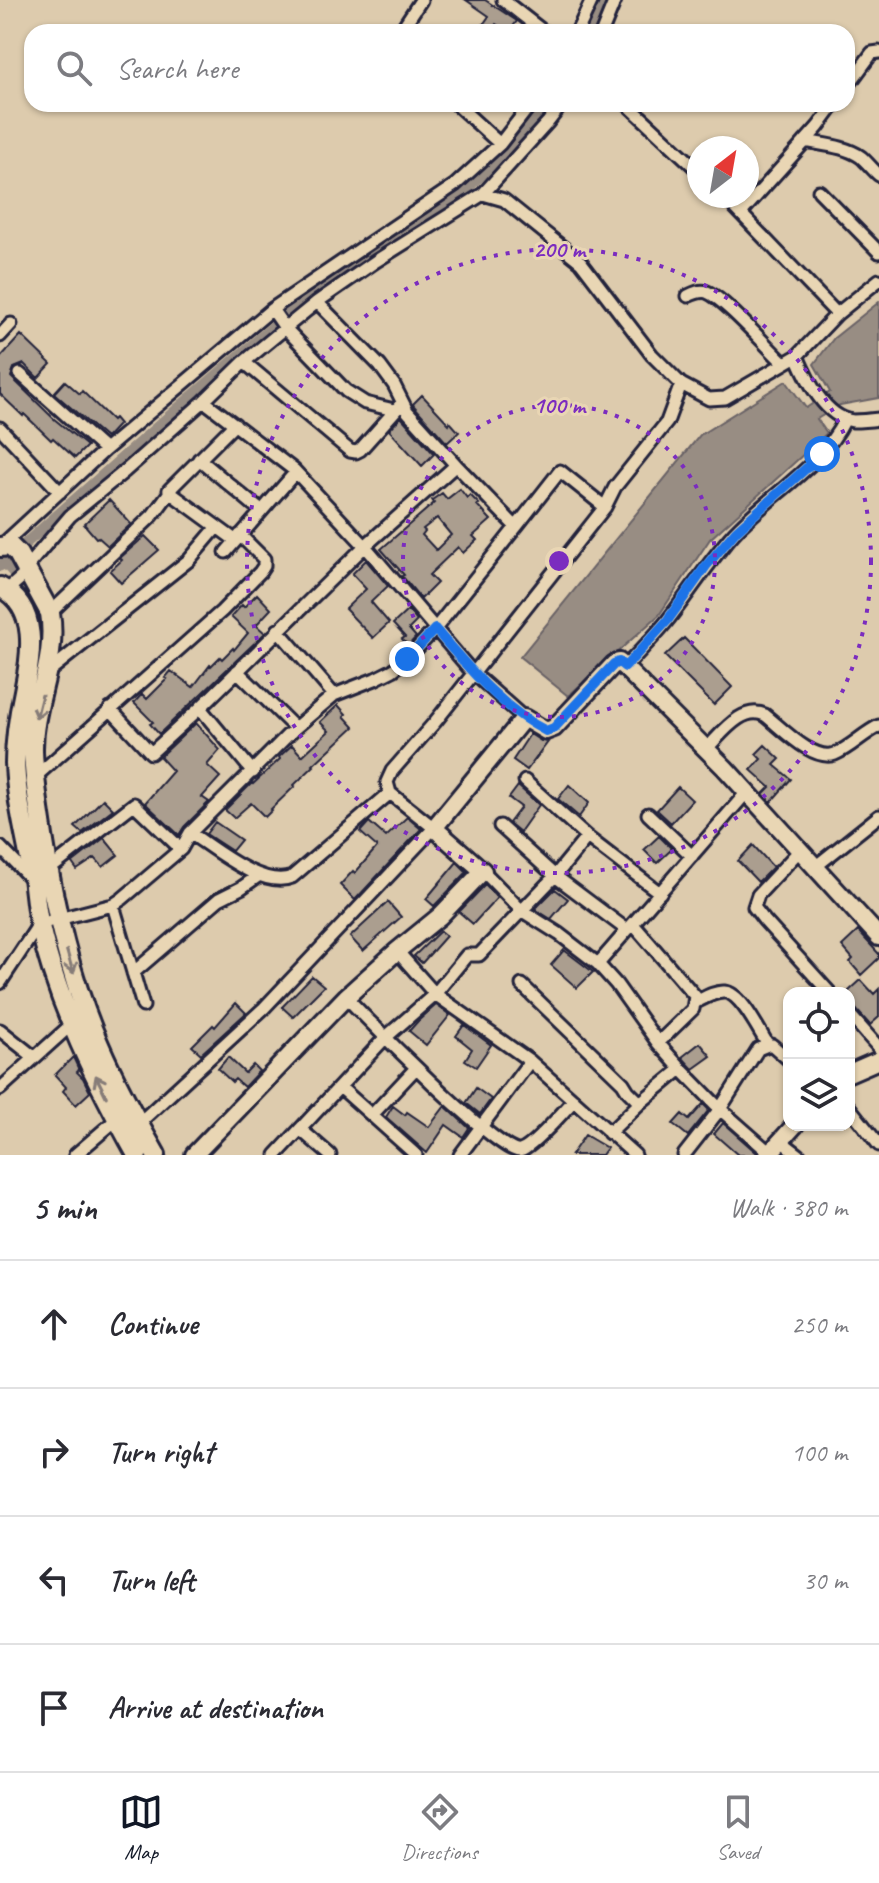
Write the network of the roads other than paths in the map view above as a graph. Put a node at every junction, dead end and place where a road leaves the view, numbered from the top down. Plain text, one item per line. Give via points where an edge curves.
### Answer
1 (421, 0) edge
2 (503, 0) edge
3 (592, 0) edge
4 (615, 0) edge
5 (405, 24) edge
6 (534, 24) edge
7 (581, 24) edge
8 (605, 24) edge
9 (879, 52) edge
10 (855, 76) edge
11 (465, 112) edge
12 (525, 112) edge
13 (556, 112) edge
14 (636, 112) edge
15 (829, 112) edge
16 (805, 141) junction
17 (500, 144) junction
18 (687, 160) edge
19 (879, 175) edge
20 (819, 191) dead end
21 (483, 194) junction
22 (736, 208) edge
23 (741, 213) junction
24 (879, 252) edge
25 (879, 280) edge
26 (688, 296) dead end
27 (317, 302) junction
28 (274, 311) junction
29 (837, 314) junction
30 (11, 324) dead end
31 (285, 328) junction
32 (0, 336) edge
33 (797, 356) junction
34 (244, 362) junction
35 (784, 363) junction
36 (20, 374) dead end
37 (681, 384) junction
38 (204, 401) junction
39 (398, 406) junction
40 (845, 419) junction
41 (879, 419) edge
42 (235, 424) junction
43 (0, 428) edge
44 (105, 450) junction
45 (199, 459) junction
46 (456, 465) junction
47 (294, 470) junction
48 (60, 492) junction
49 (170, 492) junction
50 (605, 507) junction
51 (261, 511) junction
52 (217, 527) junction
53 (516, 527) junction
54 (238, 537) junction
55 (365, 546) junction
56 (226, 552) dead end
57 (11, 566) edge
58 (50, 613) junction
59 (435, 629) junction
60 (278, 630) junction
61 (625, 667) junction
62 (237, 671) junction
63 (47, 672) junction
64 (473, 673) junction
65 (334, 695) junction
66 (200, 708) junction
67 (110, 709) junction
68 (524, 718) junction
69 (879, 726) edge
70 (295, 728) junction
71 (706, 749) junction
72 (253, 772) junction
73 (35, 777) junction
74 (525, 781) dead end
75 (747, 792) junction
76 (390, 793) junction
77 (648, 814) dead end
78 (879, 816) edge
79 (500, 826) dead end
80 (434, 828) junction
81 (190, 833) junction
82 (587, 837) junction
83 (0, 847) edge
84 (181, 849) junction
85 (800, 850) junction
86 (692, 856) junction
87 (815, 867) junction
88 (49, 870) junction
89 (483, 871) junction
90 (258, 876) junction
91 (555, 876) junction
92 (33, 881) junction
93 (660, 893) junction
94 (113, 905) junction
95 (521, 910) junction
96 (49, 921) junction
97 (630, 927) junction
98 (879, 937) edge
99 (397, 951) junction
100 (598, 964) junction
101 (133, 973) junction
102 (0, 983) edge
103 (522, 985) dead end
104 (825, 987) edge
105 (435, 994) junction
106 (346, 997) junction
107 (696, 1002) junction
108 (143, 1006) dead end
109 (855, 1021) edge
110 (72, 1024) junction
111 (0, 1030) edge
112 (385, 1038) junction
113 (658, 1043) junction
114 (768, 1045) junction
115 (879, 1048) edge
116 (34, 1057) junction
117 (788, 1059) edge
118 (879, 1060) edge
119 (530, 1061) junction
120 (416, 1068) junction
121 (681, 1069) junction
122 (855, 1070) edge
123 (340, 1087) junction
124 (0, 1089) edge
125 (574, 1100) junction
126 (640, 1103) junction
127 (720, 1109) junction
128 (372, 1115) junction
129 (855, 1115) edge
130 (117, 1119) junction
131 (138, 1124) junction
132 (481, 1126) junction
133 (300, 1129) junction
134 (790, 1131) edge
135 (609, 1133) junction
136 (879, 1145) edge
137 (773, 1149) edge
138 (525, 1153) edge
139 (75, 1155) edge
140 (137, 1155) edge
141 (156, 1155) edge
142 (194, 1155) edge
143 (276, 1155) edge
144 (330, 1155) edge
145 (416, 1155) edge
146 (460, 1155) edge
147 (635, 1155) edge
148 (684, 1155) edge
149 (799, 1155) edge

1 - 5 street
2 - 6 street
3 - 7 street
4 - 8 street
9 - 10 street via 872,53
11 - 17 street
12 - 17 street
13 - 21 street
14 - 18 street
15 - 16 street
16 - 19 street via 851,152
16 - 23 street
17 - 28 street via 455,185
20 - 24 street
21 - 27 street
21 - 37 street via 504,200 581,262 652,355
22 - 23 street
23 - 29 street
25 - 29 street
26 - 35 street via 700,291 720,300
27 - 31 street
27 - 39 street via 380,366 394,385
28 - 31 street
28 - 44 street
29 - 33 street
30 - 32 street
31 - 34 street
31 - 39 street via 346,391 365,403
33 - 35 street
33 - 40 street via 822,402
34 - 38 street
34 - 39 street via 350,451 360,450
35 - 37 street via 725,398 709,399
36 - 44 street
37 - 50 street via 667,422
38 - 42 street
38 - 57 street
39 - 46 street
40 - 41 street
40 - 61 street via 822,454 736,531
42 - 45 street
42 - 47 street
43 - 48 street
44 - 48 street
45 - 49 street
45 - 51 street
46 - 53 street
46 - 55 street
47 - 51 street
47 - 55 street
48 - 57 street
49 - 52 street
49 - 58 street via 153,515
50 - 53 street via 560,471
50 - 64 street
51 - 54 street
52 - 54 street
52 - 63 street via 189,560
53 - 59 street
54 - 56 street
54 - 67 street via 264,559 260,572
55 - 59 street
55 - 60 street
57 - 58 main road
57 - 92 main road via 16,600 29,625 31,651 15,764
58 - 63 main road via 53,639
59 - 64 street
59 - 65 street via 393,670
60 - 62 street
60 - 65 street
61 - 68 main road via 614,664 554,728 546,731
61 - 71 main road
62 - 66 street
62 - 70 street
63 -> 73 main road via 35,723
64 - 68 street
64 - 76 street via 392,771
65 - 70 street
66 - 67 street via 151,753
66 - 72 street
67 - 73 street
68 - 80 main road
69 - 71 street via 833,755 819,756 765,715 752,712 738,718
70 - 72 street
71 - 75 main road
72 - 81 street
73 - 88 main road
74 - 82 street
75 - 85 main road
75 - 86 street
76 - 80 street
76 - 90 street via 292,877
77 - 86 street
78 - 87 street
79 - 91 street
80 - 89 main road
80 - 131 street via 264,1008
81 - 84 street
81 - 90 street
82 - 91 street
82 - 93 street
83 - 92 street
84 - 88 street via 134,804
84 - 94 street
85 - 87 main road
85 - 104 street via 753,904
86 - 93 street
87 - 98 main road
88 - 96 main road
89 - 95 street
89 - 99 main road
90 - 101 street via 219,899
91 - 95 street
91 - 97 street
92 - 96 main road
93 - 97 street
94 - 96 street
94 - 101 street
95 - 100 street
95 - 105 street via 479,955 467,955
96 - 102 street
96 - 110 main road via 48,957
96 -> 131 main road
97 - 100 street
97 - 107 street via 686,984
99 - 105 street
99 - 106 main road
100 - 113 street
101 - 108 street
103 - 126 street
105 - 112 street
105 - 119 street
106 - 112 street
106 - 142 main road
107 - 113 street
107 - 114 street via 722,991 732,993
109 - 115 street
110 - 116 street
130 -> 110 main road
111 - 116 street
112 - 120 street
112 - 123 street
113 - 121 street
114 - 117 street
114 - 127 street via 755,1052
116 - 124 street
118 - 122 main road
119 - 125 street
119 - 132 street
120 - 128 street
120 - 132 street
121 - 126 street
121 - 127 street
123 - 128 street
123 - 133 street
125 - 135 street
125 - 138 street
126 - 135 street
127 - 137 street
127 - 148 street
128 - 145 street
129 - 136 street
130 - 139 street
130 - 140 main road
131 - 141 main road
132 - 138 street via 508,1148
132 - 146 street
133 - 143 street
133 - 144 street
134 - 137 main road
135 - 147 street
137 - 149 street

